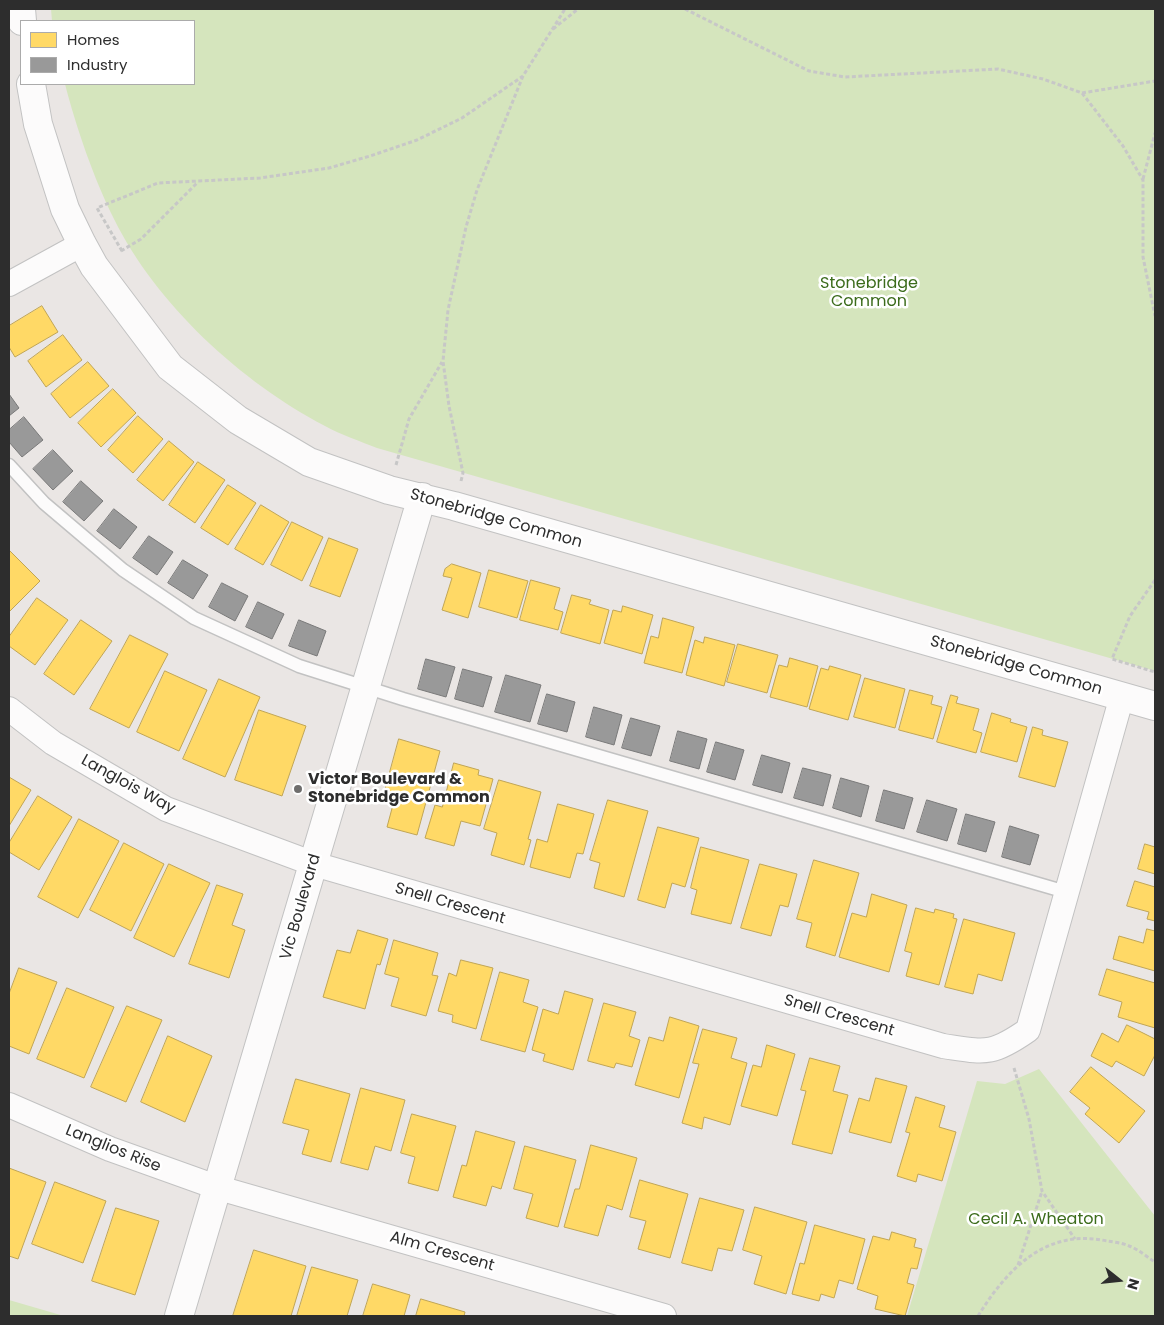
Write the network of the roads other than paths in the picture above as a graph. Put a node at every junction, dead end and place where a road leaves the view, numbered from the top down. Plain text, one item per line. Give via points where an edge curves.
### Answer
1 (31, 85) edge
2 (88, 255) junction
3 (9, 284) edge
4 (9, 465) edge
5 (422, 497) junction
6 (367, 687) junction
7 (1122, 696) junction
8 (1155, 706) edge
9 (9, 709) edge
10 (314, 864) junction
11 (1066, 892) junction
12 (9, 1105) edge
13 (219, 1188) junction
14 (179, 1316) edge
15 (664, 1316) edge

1 - 2 street, Stonebridge Common via 38,124 65,208
2 - 3 street
2 - 5 street, Stonebridge Common via 170,366 238,420 309,462 389,490
4 - 6 lane via 44,503 123,570 194,618 299,666
5 - 6 street, Vic Boulevard
5 - 7 street, Stonebridge Common
6 - 10 street, Vic Boulevard
6 - 11 lane
7 - 8 street, Stonebridge Common
7 - 11 street, Snell Crescent
9 - 10 street, Langlois Way via 54,743 166,809
10 - 11 street, Snell Crescent via 943,1046 985,1052 1007,1045 1028,1030
10 - 13 street, Vic Boulevard
12 - 13 street, Langlios Rise via 110,1149
13 - 14 street, Vic Boulevard
13 - 15 street, Alm Crescent

